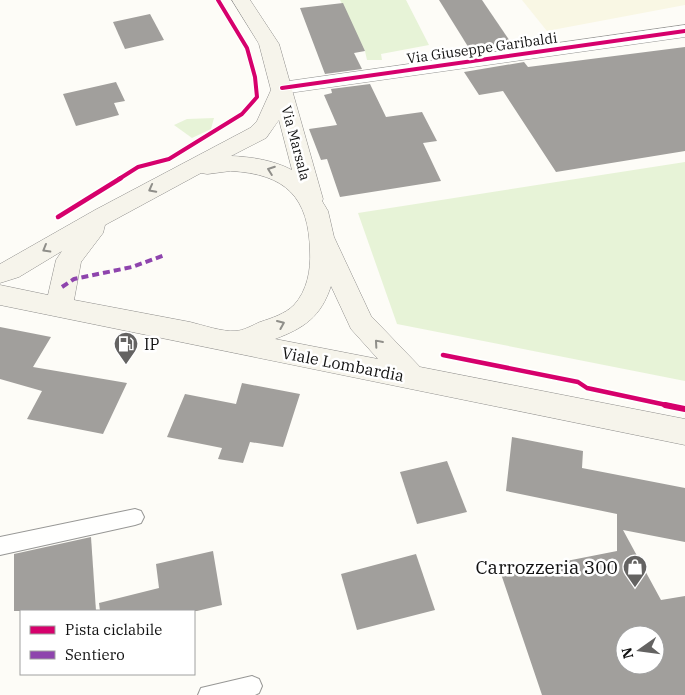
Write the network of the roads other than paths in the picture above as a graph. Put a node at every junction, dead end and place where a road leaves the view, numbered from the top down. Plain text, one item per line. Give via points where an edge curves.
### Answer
1 (241, 0) edge
2 (685, 31) edge
3 (282, 88) junction
4 (188, 171) junction
5 (311, 199) junction
6 (103, 216) junction
7 (324, 239) junction
8 (1, 290) edge
9 (60, 307) junction
10 (235, 342) junction
11 (412, 378) junction
12 (685, 432) edge
13 (135, 517) dead end
14 (0, 546) edge
15 (252, 686) dead end
16 (208, 695) edge

1 - 3 main road, Via Marsala via 269,44
2 - 3 street, Via Giuseppe Garibaldi
3 - 4 main road, Via Marsala via 267,124 258,133
3 - 5 main road, Via Marsala
5 -> 4 main road, Via Marsala via 294,181 274,170 248,163 219,164
4 -> 6 main road, Via Marsala
5 - 7 main road, Via Marsala
6 -> 8 main road, Via Marsala via 10,270
6 - 9 main road, Via Marsala via 69,260
10 -> 7 main road, Via Marsala via 300,315 316,296 323,268
11 -> 7 main road, Via Marsala via 360,322
8 - 9 main road, Viale Lombardia
9 - 10 main road, Viale Lombardia
10 - 11 main road, Viale Lombardia
11 - 12 main road, Viale Lombardia
13 - 14 lane
15 - 16 lane

